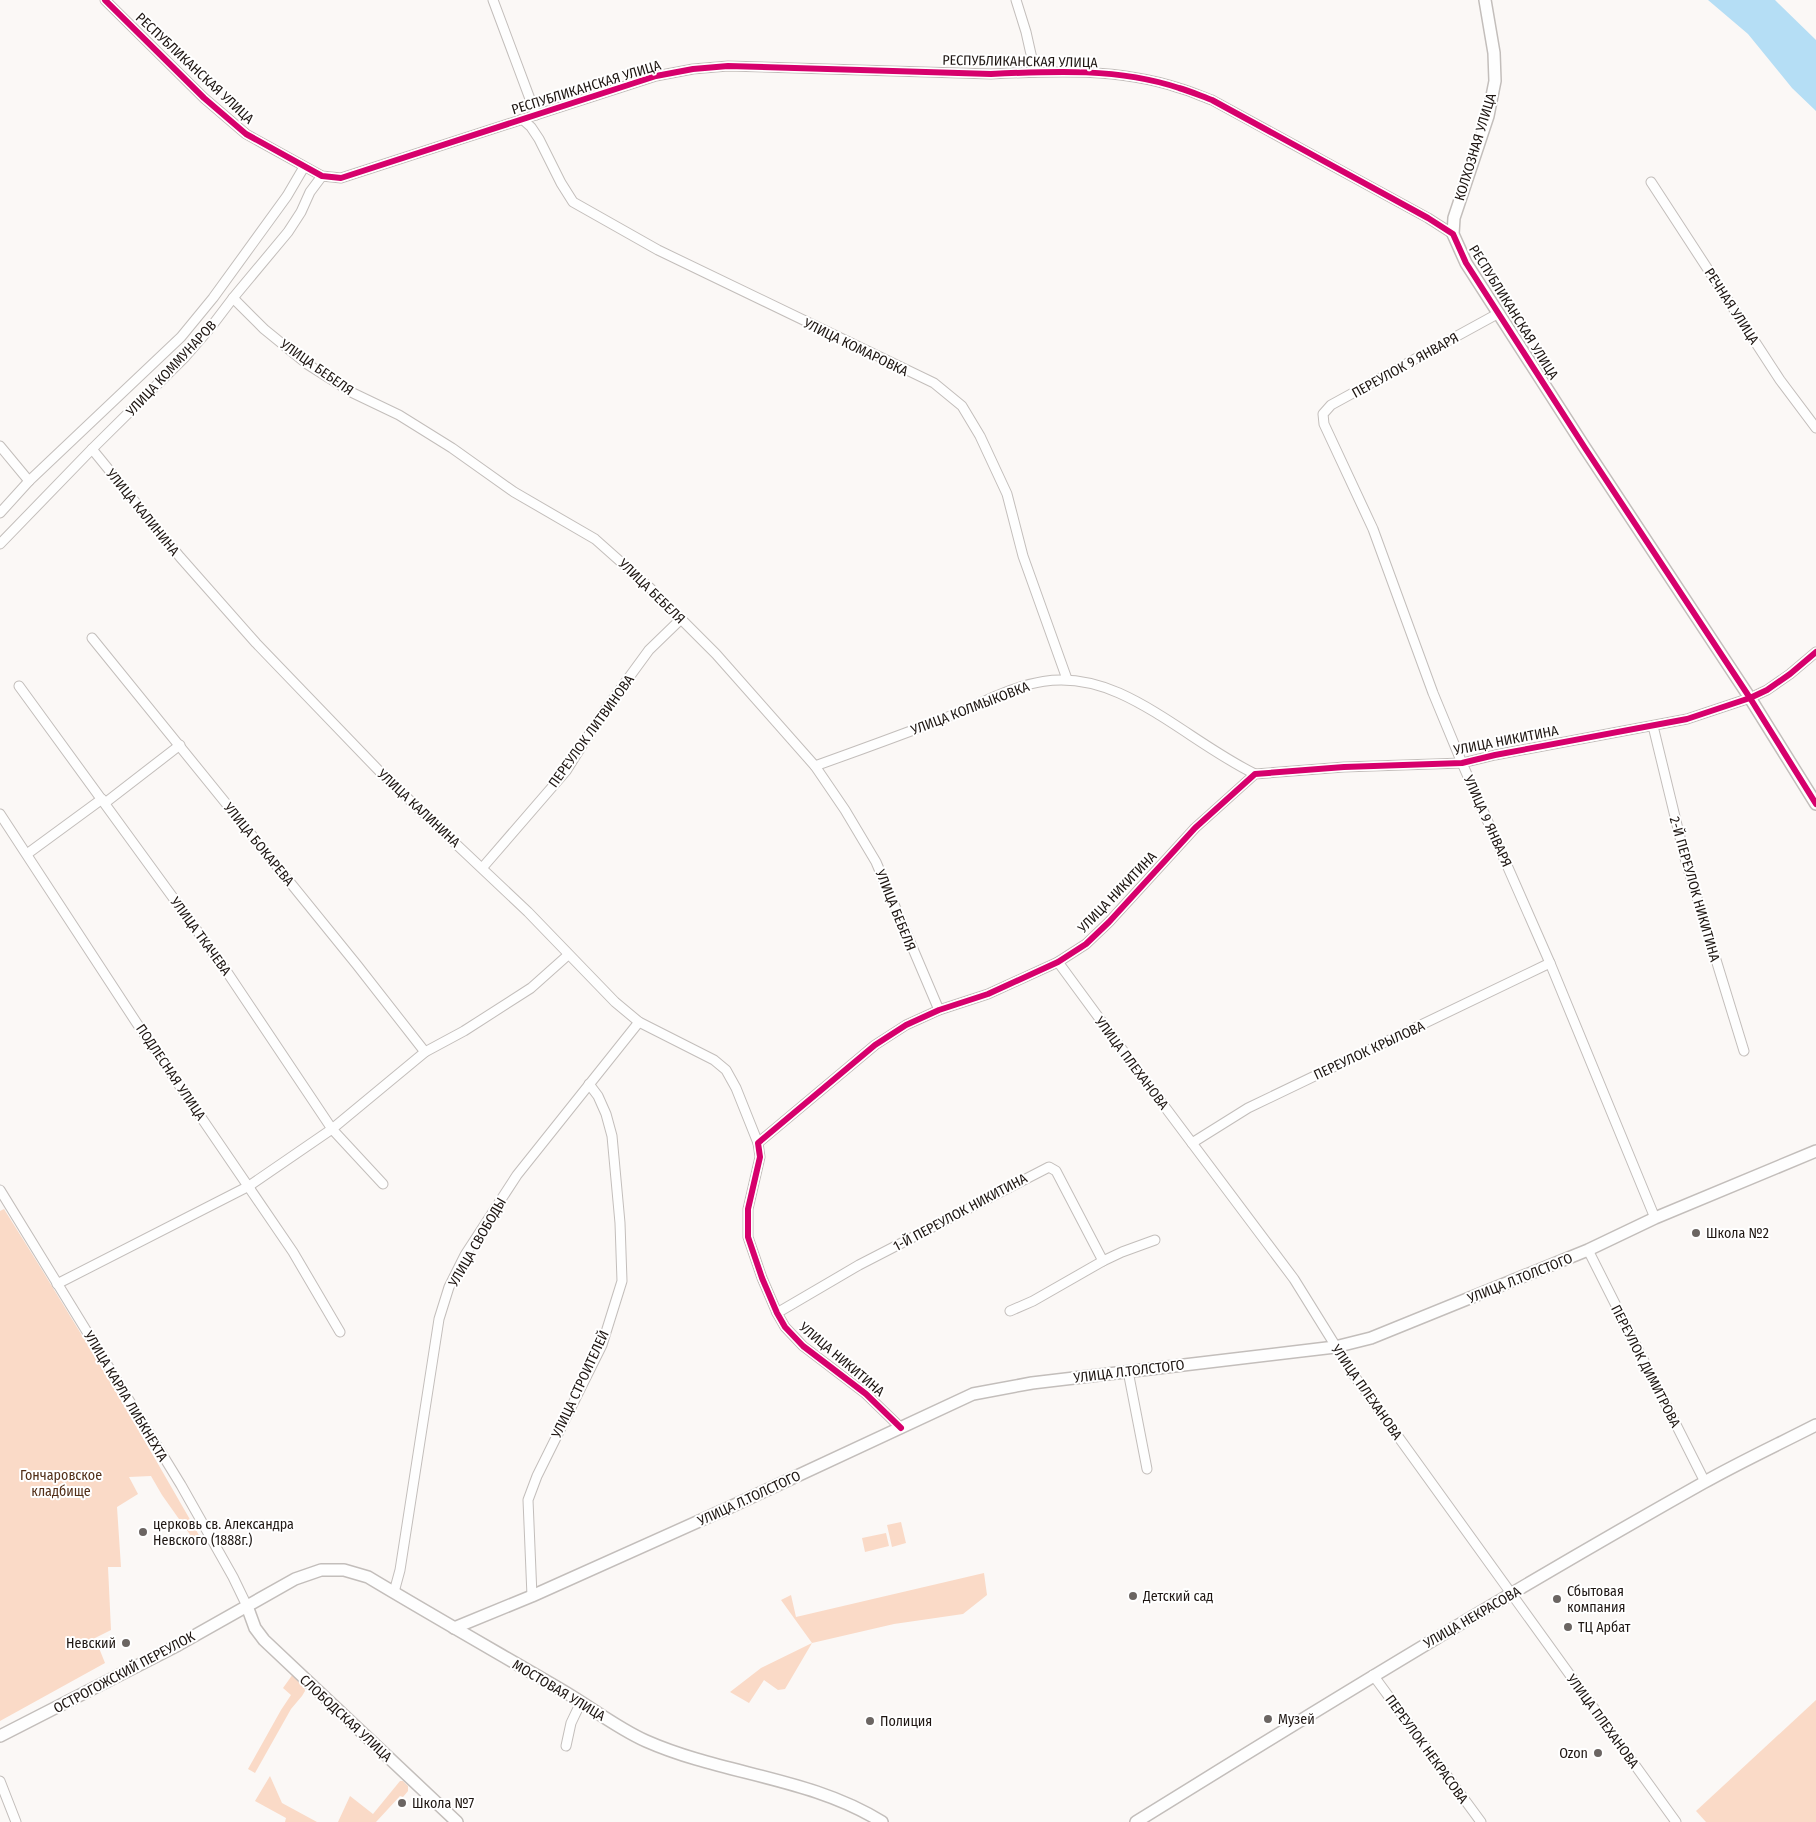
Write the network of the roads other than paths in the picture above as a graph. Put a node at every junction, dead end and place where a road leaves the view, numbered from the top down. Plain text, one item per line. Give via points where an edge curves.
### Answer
1 (105, 0) edge
2 (494, 0) edge
3 (1016, 0) edge
4 (1485, 0) edge
5 (1035, 72) junction
6 (536, 115) junction
7 (522, 119) junction
8 (304, 167) junction
9 (322, 176) junction
10 (1651, 182) dead end
11 (1453, 234) junction
12 (233, 298) junction
13 (1499, 313) junction
14 (1324, 424) joint
15 (1816, 428) edge
16 (0, 446) edge
17 (92, 449) junction
18 (29, 482) junction
19 (0, 513) edge
20 (0, 544) edge
21 (681, 619) junction
22 (92, 638) dead end
23 (1816, 652) edge
24 (1067, 679) junction
25 (19, 686) dead end
26 (1750, 698) junction
27 (1652, 726) junction
28 (180, 745) junction
29 (1462, 763) junction
30 (815, 766) junction
31 (1255, 774) junction
32 (103, 801) junction
33 (1816, 804) edge
34 (0, 814) edge
35 (27, 854) junction
36 (482, 867) junction
37 (568, 955) junction
38 (1058, 962) junction
39 (1550, 963) junction
40 (939, 1010) junction
41 (639, 1022) junction
42 (1744, 1051) dead end
43 (425, 1052) junction
44 (589, 1084) junction
45 (332, 1129) junction
46 (758, 1143) junction
47 (1192, 1143) junction
48 (1816, 1151) edge
49 (383, 1184) dead end
50 (249, 1186) junction
51 (0, 1190) edge
52 (1655, 1218) junction
53 (1155, 1240) dead end
54 (1588, 1250) junction
55 (1103, 1261) junction
56 (57, 1284) junction
57 (1010, 1311) dead end
58 (777, 1313) junction
59 (340, 1332) dead end
60 (1335, 1347) junction
61 (1128, 1371) junction
62 (1816, 1425) edge
63 (901, 1428) junction
64 (1147, 1469) dead end
65 (1705, 1482) junction
66 (394, 1592) junction
67 (1512, 1594) junction
68 (532, 1596) junction
69 (247, 1606) junction
70 (454, 1628) junction
71 (1373, 1675) junction
72 (581, 1702) junction
73 (0, 1736) edge
74 (566, 1746) dead end
75 (0, 1781) edge
76 (16, 1822) edge
77 (457, 1822) edge
78 (882, 1822) edge
79 (1136, 1822) edge
80 (1481, 1822) edge
81 (1676, 1822) edge

1 - 8 street, РЕСПУБЛИКАНСКАЯ УЛИЦА via 204,98 246,134
2 - 6 street
3 - 5 street
4 - 11 street, КОЛХОЗНАЯ УЛИЦА via 1495,81 1488,116 1454,218
5 - 6 street, РЕСПУБЛИКАНСКАЯ УЛИЦА via 991,74 728,66 693,69 656,76
5 - 11 street, РЕСПУБЛИКАНСКАЯ УЛИЦА via 1088,72 1136,78 1178,87 1212,100
6 - 7 street, РЕСПУБЛИКАНСКАЯ УЛИЦА
7 - 9 street, РЕСПУБЛИКАНСКАЯ УЛИЦА via 341,178
7 - 24 street, УЛИЦА КОМАРОВКА via 539,139 572,202 658,250 934,383 962,406 1007,494 1023,556
8 - 9 street, РЕСПУБЛИКАНСКАЯ УЛИЦА
8 - 18 street, УЛИЦА КОММУНАРОВ via 282,204 181,337
9 - 12 street, УЛИЦА КОММУНАРОВ via 288,232
10 - 15 street, РЕЧНАЯ УЛИЦА via 1780,380
11 - 13 street, РЕСПУБЛИКАНСКАЯ УЛИЦА via 1466,263
12 - 17 street, УЛИЦА КОММУНАРОВ via 185,357
12 - 21 street, УЛИЦА БЕБЕЛЯ via 264,329 308,364 353,393 407,420 514,492 595,539
13 - 14 street, ПЕРЕУЛОК 9 ЯНВАРЯ via 1331,405 1323,414
13 - 26 street, РЕСПУБЛИКАНСКАЯ УЛИЦА
14 - 29 street, УЛИЦА 9 ЯНВАРЯ via 1373,529
16 - 18 street
17 - 20 street, УЛИЦА КОММУНАРОВ
17 - 36 street, УЛИЦА КАЛИНИНА via 180,557 256,643 386,778
18 - 19 street, УЛИЦА КОММУНАРОВ
21 - 30 street, УЛИЦА БЕБЕЛЯ
21 - 36 street, ПЕРЕУЛОК ЛИТВИНОВА via 649,650 600,717 566,771
22 - 28 street, УЛИЦА БОКАРЕВА
23 - 26 street, УЛИЦА НИКИТИНА via 1790,674
24 - 30 street, УЛИЦА КОЛМЫКОВКА via 1044,680 1015,687 941,720
24 - 31 street, УЛИЦА КОЛМЫКОВКА via 1126,696 1231,763
25 - 32 street, УЛИЦА ТКАЧЕВА
26 - 27 street, УЛИЦА НИКИТИНА via 1687,719
26 - 33 street, РЕСПУБЛИКАНСКАЯ УЛИЦА
27 - 29 street, УЛИЦА НИКИТИНА
27 - 42 street, 2-Й ПЕРЕУЛОК НИКИТИНА via 1686,862
28 - 32 street
28 - 43 street, УЛИЦА БОКАРЕВА
29 - 31 street, УЛИЦА НИКИТИНА
29 - 39 street, УЛИЦА 9 ЯНВАРЯ
30 - 40 street, УЛИЦА БЕБЕЛЯ via 846,810 876,862
31 - 38 street, УЛИЦА НИКИТИНА via 1195,828 1086,944
32 - 35 street
32 - 45 street, УЛИЦА ТКАЧЕВА via 225,969
34 - 35 street, ПОДЛЕСНАЯ УЛИЦА
35 - 50 street, ПОДЛЕСНАЯ УЛИЦА via 136,1022
36 - 37 street, УЛИЦА КАЛИНИНА
37 - 41 street, УЛИЦА КАЛИНИНА
37 - 43 street via 531,988
38 - 40 street, УЛИЦА НИКИТИНА via 988,994
38 - 47 street, УЛИЦА ПЛЕХАНОВА
39 - 47 street, ПЕРЕУЛОК КРЫЛОВА via 1248,1108
39 - 52 street, УЛИЦА 9 ЯНВАРЯ
40 - 46 street, УЛИЦА НИКИТИНА via 906,1025 875,1045
41 - 44 street, УЛИЦА СВОБОДЫ
41 - 46 street, УЛИЦА КАЛИНИНА via 707,1056 726,1070
43 - 45 street
44 - 66 street, УЛИЦА СВОБОДЫ via 517,1175 465,1255 449,1287 439,1320
44 - 68 street, УЛИЦА СТРОИТЕЛЕЙ via 606,1114 612,1136 622,1281 602,1345 528,1500
45 - 49 street, УЛИЦА ТКАЧЕВА
45 - 50 street
46 - 58 street, УЛИЦА НИКИТИНА via 760,1157 748,1209 748,1238
47 - 60 street, УЛИЦА ПЛЕХАНОВА via 1294,1279
48 - 52 street, УЛИЦА Л.ТОЛСТОГО
50 - 56 street
50 - 59 street, ПОДЛЕСНАЯ УЛИЦА
51 - 56 street, УЛИЦА КАРЛА ЛИБКНЕХТА
52 - 54 street, УЛИЦА Л.ТОЛСТОГО
53 - 55 street
54 - 60 street, УЛИЦА Л.ТОЛСТОГО via 1403,1326
54 - 65 street, ПЕРЕУЛОК ДИМИТРОВА
55 - 57 street
55 - 58 street, 1-Й ПЕРЕУЛОК НИКИТИНА via 1056,1172 1049,1167 859,1265
56 - 69 street, УЛИЦА КАРЛА ЛИБКНЕХТА via 180,1485 234,1577
58 - 63 street, УЛИЦА НИКИТИНА via 784,1326 803,1346 866,1394
60 - 61 street, УЛИЦА Л.ТОЛСТОГО
60 - 67 street, УЛИЦА ПЛЕХАНОВА
61 - 63 street, УЛИЦА Л.ТОЛСТОГО via 974,1394
61 - 64 street
62 - 65 street, УЛИЦА НЕКРАСОВА
63 - 68 street, УЛИЦА Л.ТОЛСТОГО
65 - 67 street, УЛИЦА НЕКРАСОВА
66 - 69 street, МОСТОВАЯ УЛИЦА via 368,1577 344,1570 322,1570 295,1579
66 - 70 street, МОСТОВАЯ УЛИЦА
67 - 71 street, УЛИЦА НЕКРАСОВА
67 - 81 street, УЛИЦА ПЛЕХАНОВА
68 - 70 street, УЛИЦА Л.ТОЛСТОГО
69 - 73 street, ОСТРОГОЖСКИЙ ПЕРЕУЛОК
69 - 77 street, СЛОБОДСКАЯ УЛИЦА via 255,1628 264,1640
70 - 72 street, МОСТОВАЯ УЛИЦА
71 - 79 street, УЛИЦА НЕКРАСОВА
71 - 80 street, ПЕРЕУЛОК НЕКРАСОВА
72 - 74 street via 571,1723
72 - 78 street, МОСТОВАЯ УЛИЦА via 662,1747 723,1767 807,1788 847,1803
75 - 76 street

